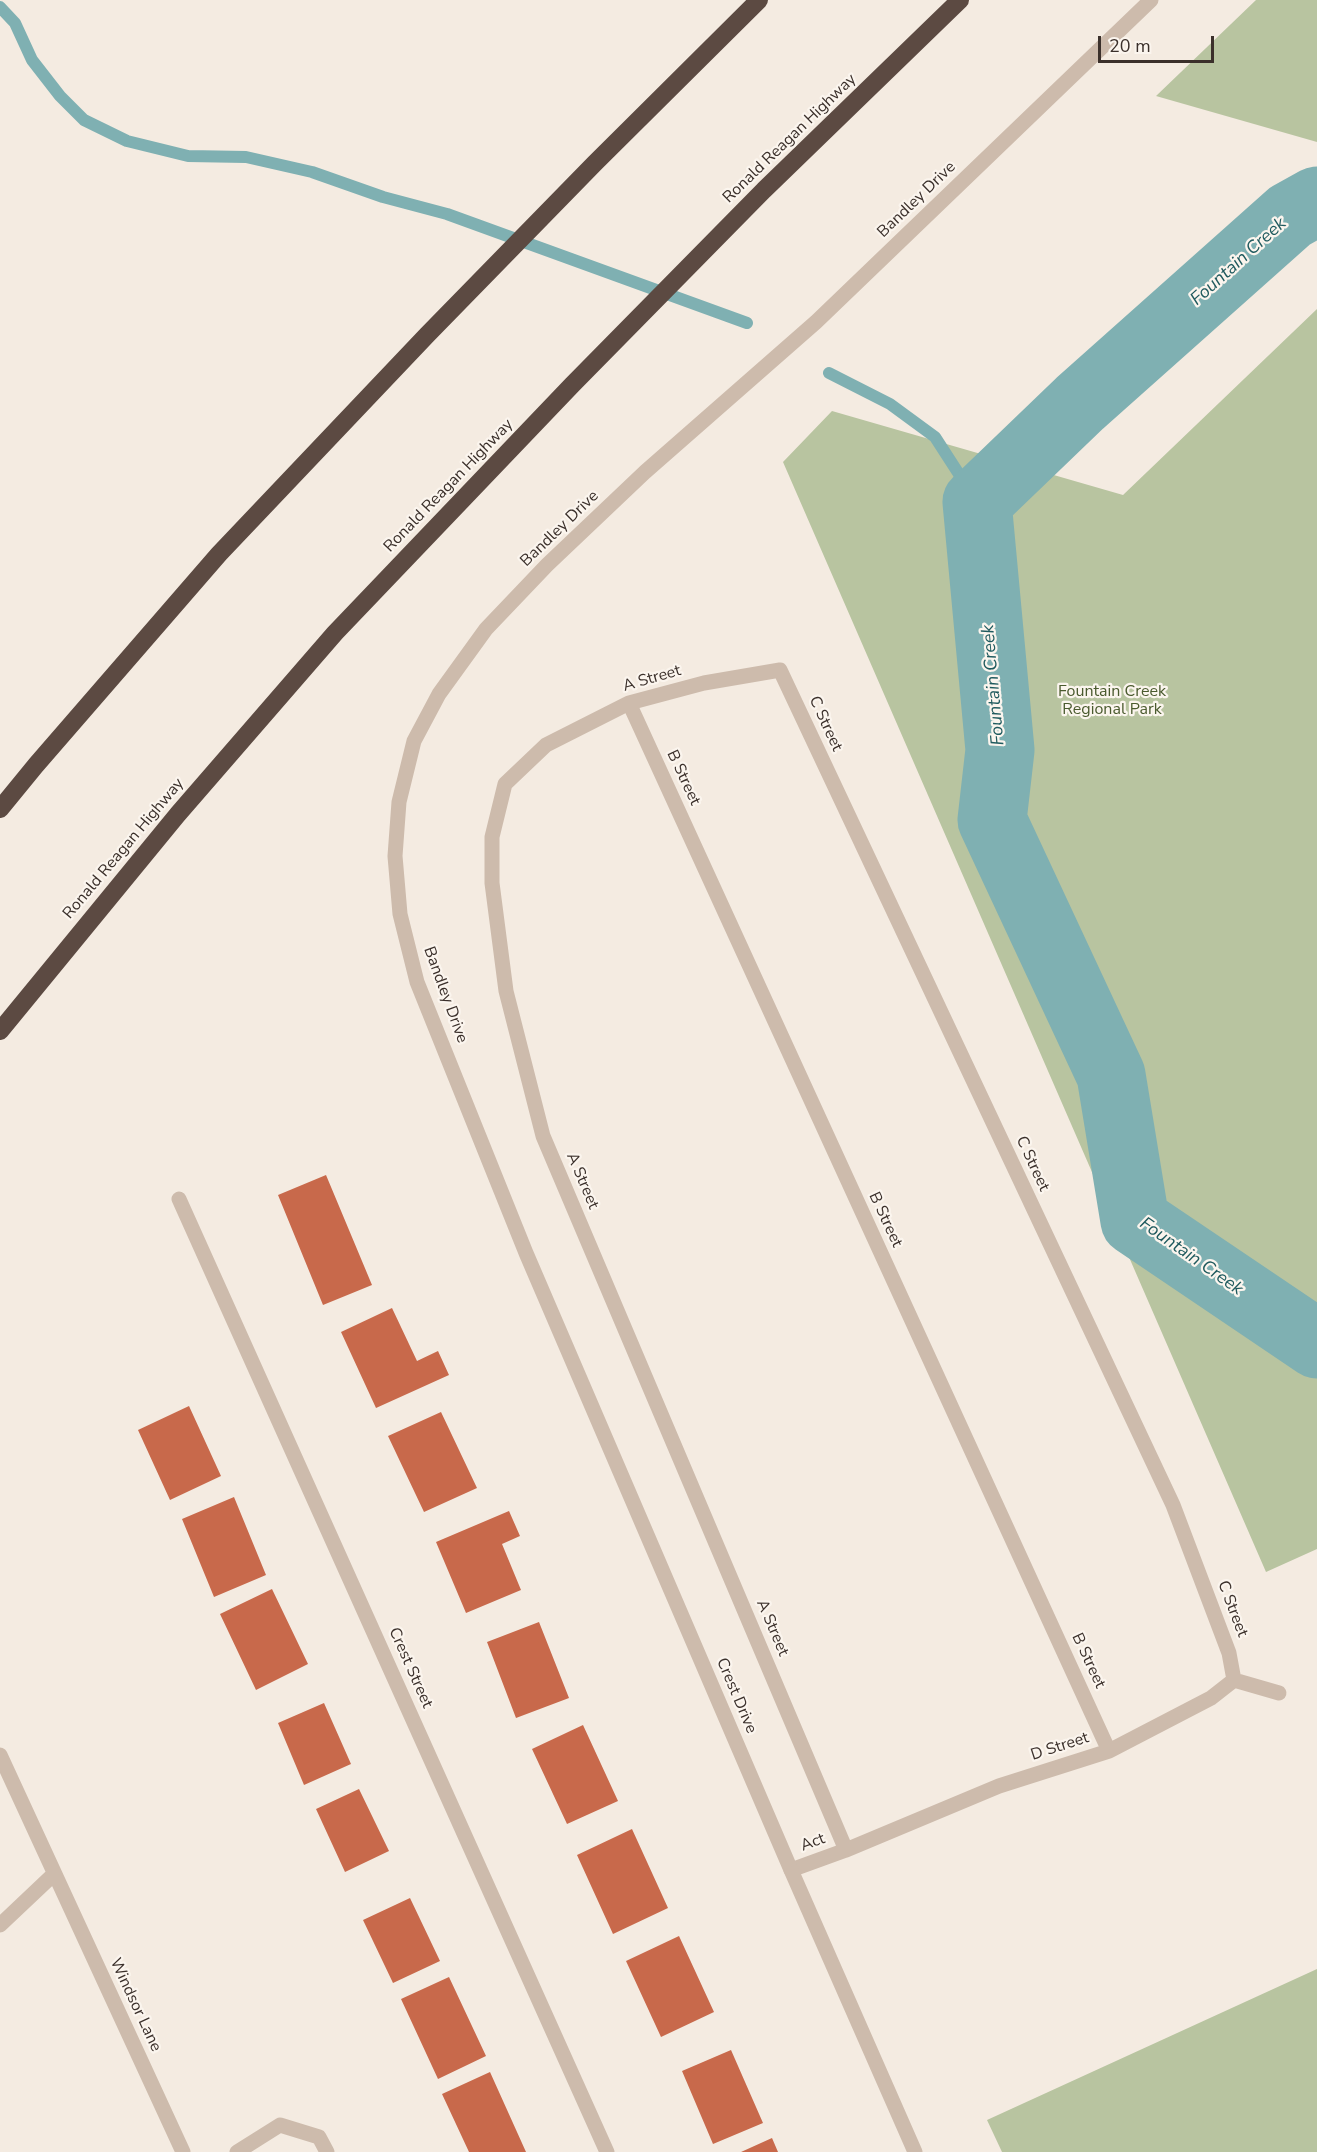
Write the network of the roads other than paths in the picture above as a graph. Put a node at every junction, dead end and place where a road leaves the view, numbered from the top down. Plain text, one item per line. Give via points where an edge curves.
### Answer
1 (759, 0) edge
2 (960, 0) edge
3 (1151, 0) edge
4 (780, 670) joint
5 (629, 703) junction
6 (0, 809) edge
7 (0, 1030) edge
8 (179, 1199) dead end
9 (526, 1254) joint
10 (1234, 1680) junction
11 (1279, 1693) dead end
12 (1109, 1751) junction
13 (0, 1755) edge
14 (846, 1850) junction
15 (791, 1870) junction
16 (54, 1874) junction
17 (0, 1925) edge
18 (183, 2152) edge
19 (237, 2152) edge
20 (327, 2152) edge
21 (607, 2152) edge
22 (915, 2152) edge

1 - 6 highway via 427,335 219,554
2 - 7 highway, Ronald Reagan Highway via 772,182 335,633 178,814
3 - 9 street, Bandley Drive via 816,322 645,472 547,565 486,629 439,694 414,741 399,802 395,856 400,914 417,982
4 - 5 street, A Street via 704,683
4 - 10 street, C Street via 1173,1505 1229,1653
5 - 12 street, B Street
5 - 14 street, A Street via 546,745 505,784 492,837 492,883 506,991 543,1136
8 - 21 street, Crest Street
9 - 15 street, Crest Drive
10 - 11 street
10 - 12 street, D Street via 1211,1698
12 - 14 street, D Street via 999,1786
13 - 16 street, Windsor Lane
14 - 15 street, Act
15 - 22 street, Crest Drive
16 - 17 street
16 - 18 street, Windsor Lane
19 - 20 street via 280,2125 319,2137

